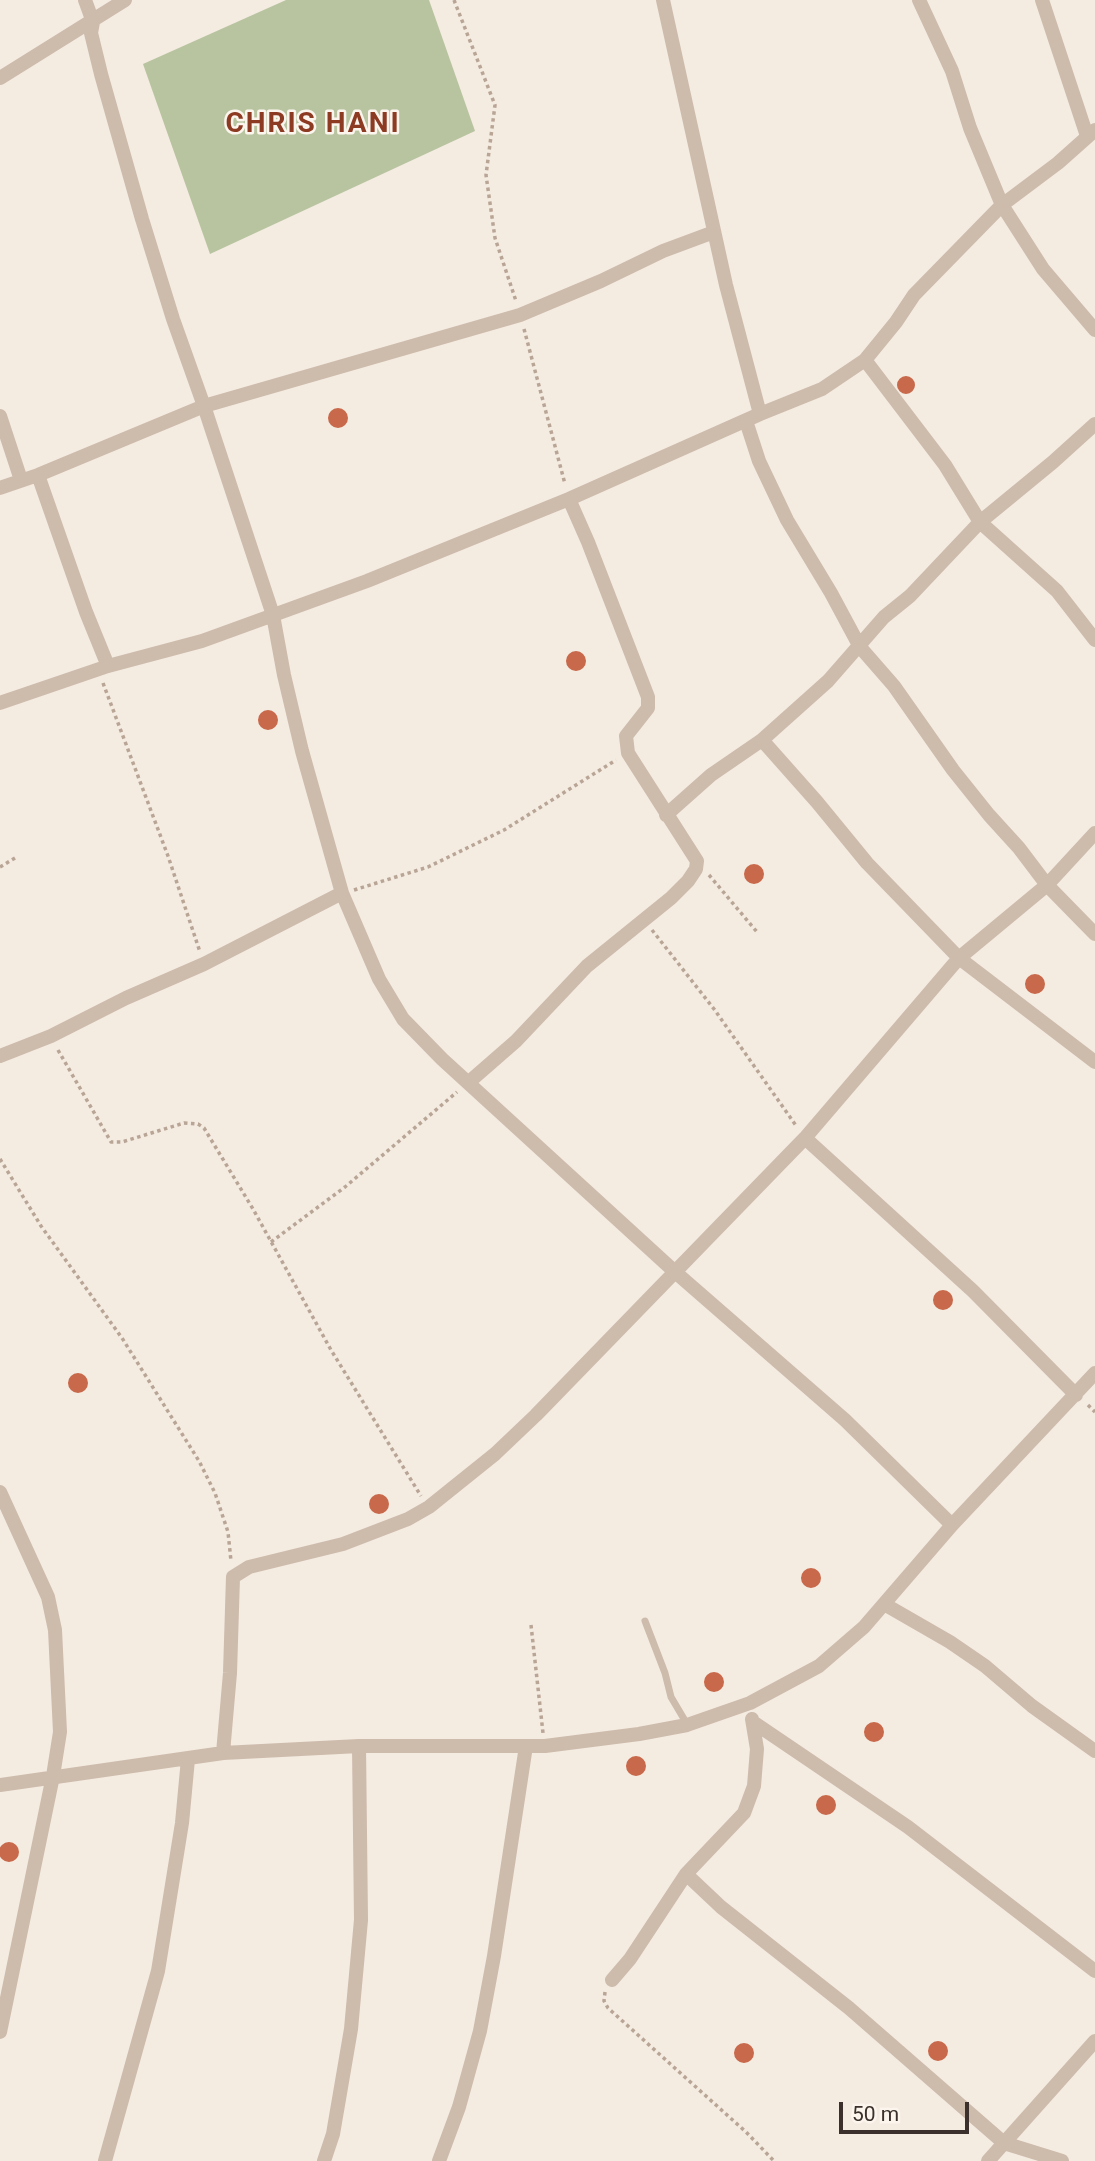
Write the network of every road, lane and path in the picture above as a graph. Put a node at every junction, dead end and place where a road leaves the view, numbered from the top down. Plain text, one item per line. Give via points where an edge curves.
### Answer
1 (85, 0) edge
2 (125, 0) edge
3 (454, 0) edge
4 (663, 0) edge
5 (919, 0) edge
6 (1042, 0) edge
7 (93, 22) junction
8 (0, 78) edge
9 (1091, 133) edge
10 (1002, 205) junction
11 (714, 232) junction
12 (520, 315) junction
13 (1095, 330) edge
14 (864, 360) junction
15 (205, 406) junction
16 (0, 416) edge
17 (753, 418) junction
18 (1095, 424) edge
19 (38, 475) junction
20 (22, 480) junction
21 (0, 488) edge
22 (569, 499) junction
23 (980, 522) junction
24 (273, 615) junction
25 (1095, 640) edge
26 (860, 647) junction
27 (103, 668) junction
28 (0, 704) edge
29 (762, 740) junction
30 (628, 753) junction
31 (666, 815) junction
32 (1095, 833) edge
33 (15, 858) dead end
34 (697, 861) junction
35 (0, 867) edge
36 (1047, 885) junction
37 (342, 893) junction
38 (645, 920) junction
39 (757, 932) dead end
40 (1095, 934) edge
41 (959, 958) junction
42 (204, 964) junction
43 (51, 1036) junction
44 (0, 1056) edge
45 (1095, 1062) edge
46 (469, 1082) junction
47 (805, 1138) junction
48 (0, 1159) edge
49 (271, 1242) junction
50 (674, 1271) junction
51 (1095, 1373) edge
52 (1076, 1395) junction
53 (0, 1492) edge
54 (429, 1507) junction
55 (952, 1525) junction
56 (233, 1577) junction
57 (884, 1604) junction
58 (645, 1622) dead end
59 (531, 1625) dead end
60 (750, 1703) junction
61 (752, 1722) junction
62 (687, 1725) junction
63 (359, 1746) junction
64 (526, 1746) junction
65 (544, 1746) junction
66 (1095, 1751) edge
67 (223, 1754) junction
68 (188, 1759) junction
69 (53, 1776) junction
70 (0, 1785) edge
71 (685, 1874) junction
72 (1095, 1971) edge
73 (612, 1980) joint
74 (0, 2032) edge
75 (1095, 2041) edge
76 (1004, 2143) junction
77 (105, 2161) edge
78 (324, 2161) edge
79 (439, 2161) edge
80 (774, 2161) edge
81 (988, 2161) edge
82 (1062, 2161) edge

1 - 7 street
2 - 7 street
3 - 12 path via 495,105 486,175 495,238
4 - 11 street
5 - 10 street via 952,71
6 - 9 street
7 - 8 street
7 - 15 street via 91,33 101,74 142,219
9 - 10 street
10 - 13 street via 1044,269
10 - 14 street via 914,295
11 - 12 street
11 - 17 street
12 - 15 street
12 - 22 path
14 - 17 street via 822,389
14 - 23 street via 945,465
15 - 19 street
15 - 24 street
16 - 20 street
17 - 22 street
17 - 26 street via 759,461 786,520
18 - 23 street
19 - 20 street
19 - 27 street
20 - 21 street
22 - 24 street
22 - 30 street via 649,702 626,736
23 - 25 street via 1057,591
23 - 26 street
24 - 27 street via 202,641
24 - 37 street via 299,739
26 - 29 street
26 - 36 street
27 - 28 street
27 - 42 path
29 - 31 street via 711,775
29 - 41 street via 867,863
30 - 31 street
30 - 37 path via 504,830 428,867
31 - 34 street
32 - 36 street
33 - 35 path
34 - 38 street via 688,881
34 - 39 path
36 - 40 street
36 - 41 street
37 - 42 street
37 - 46 street via 379,979 403,1019
38 - 46 street via 587,966 516,1041
38 - 47 path
41 - 45 street
41 - 47 street
42 - 43 street
43 - 44 street
43 - 49 path via 111,1142 184,1123 204,1128
46 - 49 path via 345,1187
46 - 50 street
47 - 50 street
47 - 52 street via 973,1291
48 - 56 path via 199,1461 228,1532
49 - 54 path via 331,1350
50 - 54 street via 536,1415
50 - 55 street via 845,1420
51 - 52 street
52 - 55 street
53 - 69 street via 48,1597 55,1630 60,1732
54 - 56 street via 385,1529 249,1567
55 - 57 street
56 - 67 street
57 - 60 street via 819,1666
57 - 66 street via 985,1666
58 - 62 lane via 671,1697
59 - 65 path
60 - 61 street
60 - 62 street
61 - 71 street via 757,1749 754,1786 744,1812
61 - 72 street via 908,1828
62 - 65 street
63 - 64 street
63 - 67 street
63 - 78 street via 361,1920 351,2029
64 - 65 street
64 - 79 street via 480,2031
67 - 68 street
68 - 69 street
68 - 77 street via 158,1971
69 - 70 street
69 - 74 street
71 - 73 street via 631,1959
71 - 76 street
73 - 80 path via 605,1993 608,2008
75 - 76 street
76 - 81 street
76 - 82 street

